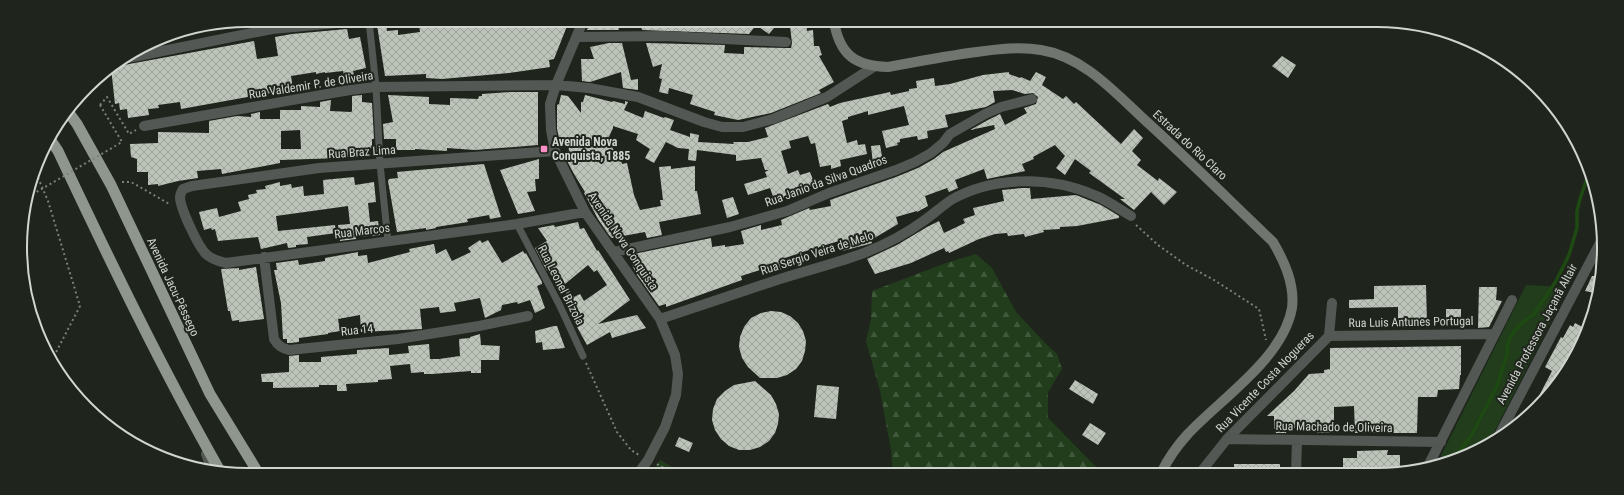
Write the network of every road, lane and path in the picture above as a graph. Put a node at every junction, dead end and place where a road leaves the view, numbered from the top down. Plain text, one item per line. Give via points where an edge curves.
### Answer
1 (258, 27) edge
2 (371, 27) edge
3 (581, 27) edge
4 (835, 27) edge
5 (577, 37) junction
6 (786, 42) dead end
7 (141, 55) edge
8 (875, 66) junction
9 (556, 85) junction
10 (376, 87) junction
11 (1032, 99) dead end
12 (71, 116) edge
13 (144, 126) joint
14 (53, 144) edge
15 (52, 146) edge
16 (58, 151) junction
17 (555, 151) junction
18 (380, 164) junction
19 (38, 179) edge
20 (111, 185) junction
21 (34, 193) edge
22 (180, 198) joint
23 (183, 208) junction
24 (585, 212) junction
25 (1130, 216) joint
26 (517, 224) junction
27 (388, 241) junction
28 (1597, 249) edge
29 (614, 252) junction
30 (264, 257) junction
31 (1512, 300) dead end
32 (1332, 303) dead end
33 (528, 316) dead end
34 (660, 319) junction
35 (1494, 334) junction
36 (1329, 336) junction
37 (1263, 345) dead end
38 (55, 354) edge
39 (584, 356) joint
40 (193, 423) junction
41 (1503, 428) edge
42 (1227, 438) junction
43 (1297, 440) junction
44 (1441, 442) junction
45 (648, 460) junction
46 (1431, 461) edge
47 (210, 465) edge
48 (217, 466) edge
49 (255, 468) edge
50 (643, 468) edge
51 (663, 468) edge
52 (1164, 468) edge
53 (1204, 468) edge
54 (1296, 468) edge

1 - 7 street
2 - 10 lane
3 - 5 street, Avenida Nova Conquista
4 - 8 main road, Estrada do Rio Claro via 841,45 848,54 858,62
5 - 6 street via 665,36
5 - 9 street, Avenida Nova Conquista
8 - 9 street, Rua Valdemir P. de Oliveira via 827,97 773,119 743,127 722,127 704,122 638,97
8 - 52 main road, Estrada do Rio Claro via 999,49 1021,48 1059,54 1097,77 1273,242 1284,262 1291,285 1292,307 1287,325 1258,367 1187,434
9 - 10 street, Rua Valdemir P. de Oliveira
9 - 17 street, Avenida Nova Conquista via 550,104
10 - 13 street, Rua Valdemir P. de Oliveira
10 - 18 lane
11 - 29 street, Rua Janio da Silva Quadros via 985,114 950,134 931,153 916,162 787,211 730,227
12 - 20 highway, Avenida Jacu-Pêssego
13 - 21 path, bridge via 129,134 107,97 100,105 122,142
14 - 16 highway
15 - 16 street
16 - 40 highway via 122,286
17 - 18 street, Rua Braz Lima
17 - 24 street, Avenida Nova Conquista
18 - 22 street, Rua Braz Lima via 320,168 192,186 183,189
18 - 27 lane
19 - 38 path via 48,201 80,306
20 - 23 path via 131,182 176,208
20 - 49 highway, Avenida Jacu-Pêssego via 210,394
22 - 23 street, Rua Marcos
23 - 30 street, Rua Marcos via 201,247 214,260 226,263
24 - 26 street, Rua Marcos
24 - 29 street, Avenida Nova Conquista
25 - 34 street, Rua Sergio Veira de Melo via 1096,195 1073,187 1032,181 990,186 952,200 923,222 886,244
25 - 37 path via 1139,229 1158,245 1259,309 1266,340
26 - 27 street, Rua Marcos
26 - 39 lane, Rua Leonel Brizola
27 - 30 street, Rua Marcos
28 - 41 street, Avenida Professora Jaçanã Altair
29 - 34 street, Avenida Nova Conquista
30 - 33 street, Rua 14 via 274,339 282,348 290,350 398,339
31 - 35 street
32 - 36 street, Rua Vicente Costa Nogueras
34 - 45 street, Avenida Nova Conquista via 675,355 678,374 676,395 665,427
35 - 36 street, Rua Luis Antunes Portugal
35 - 44 street
36 - 42 street, Rua Vicente Costa Nogueras
39 - 45 path via 617,432 630,450
40 - 47 street
40 - 48 highway
42 - 43 street, Rua Machado de Oliveira
42 - 53 street, Rua Vicente Costa Nogueras
43 - 44 street, Rua Machado de Oliveira
43 - 54 street
44 - 46 street
45 - 50 street, Avenida Nova Conquista
45 - 51 path

